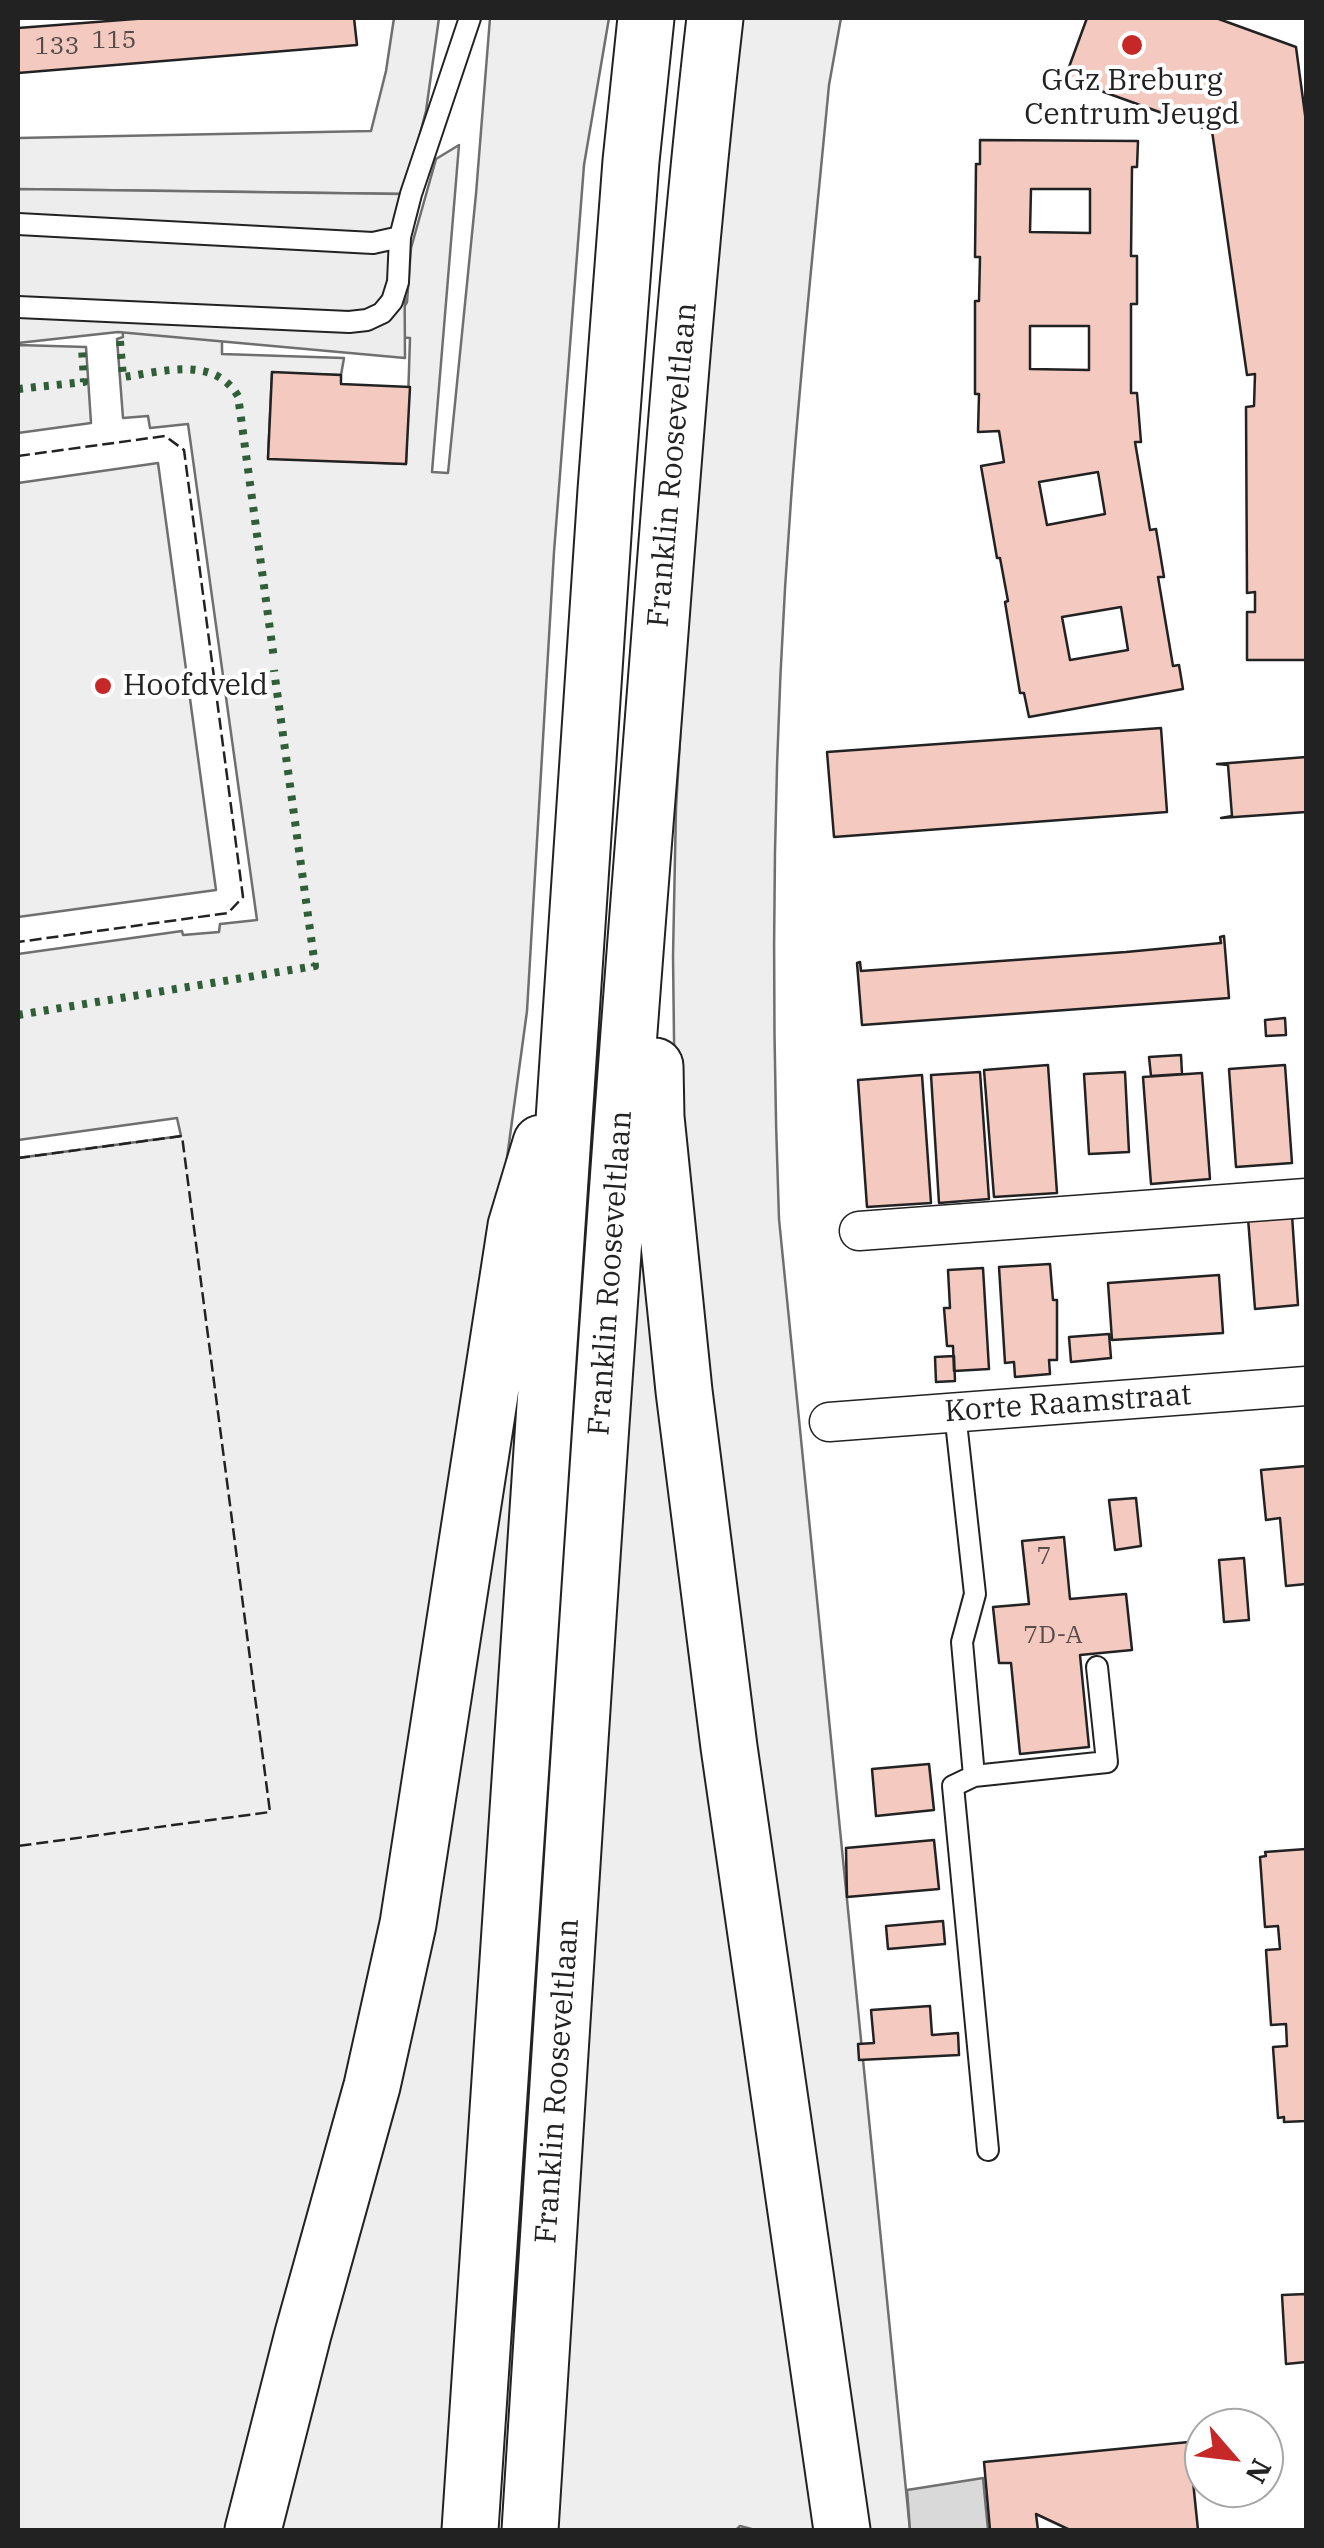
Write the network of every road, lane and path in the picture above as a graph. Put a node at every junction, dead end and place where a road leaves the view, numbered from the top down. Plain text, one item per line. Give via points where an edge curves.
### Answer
1 (470, 18) edge
2 (646, 18) edge
3 (715, 18) edge
4 (18, 224) edge
5 (400, 237) junction
6 (18, 307) edge
7 (652, 736) junction
8 (568, 1054) junction
9 (1306, 1198) edge
10 (858, 1230) dead end
11 (1306, 1386) edge
12 (954, 1412) junction
13 (829, 1422) dead end
14 (1098, 1668) dead end
15 (974, 1776) junction
16 (988, 2150) dead end
17 (253, 2530) edge
18 (470, 2530) edge
19 (530, 2530) edge
20 (842, 2530) edge

1 - 5 lane
2 - 8 main road, Franklin Rooseveltlaan
3 - 7 main road, Franklin Rooseveltlaan
4 - 5 lane via 374,243
5 - 6 lane via 392,301 368,320
7 - 19 main road, Franklin Rooseveltlaan via 608,1281
7 - 20 main road via 656,1117 684,1391 728,1748
8 - 17 main road via 516,1226 408,1924 372,2086
8 - 18 main road, Franklin Rooseveltlaan
9 - 10 street
11 - 12 street, Korte Raamstraat
12 - 13 street, Korte Raamstraat
12 - 15 lane via 975,1594 962,1642
14 - 15 lane via 1106,1762
15 - 16 lane via 954,1786

